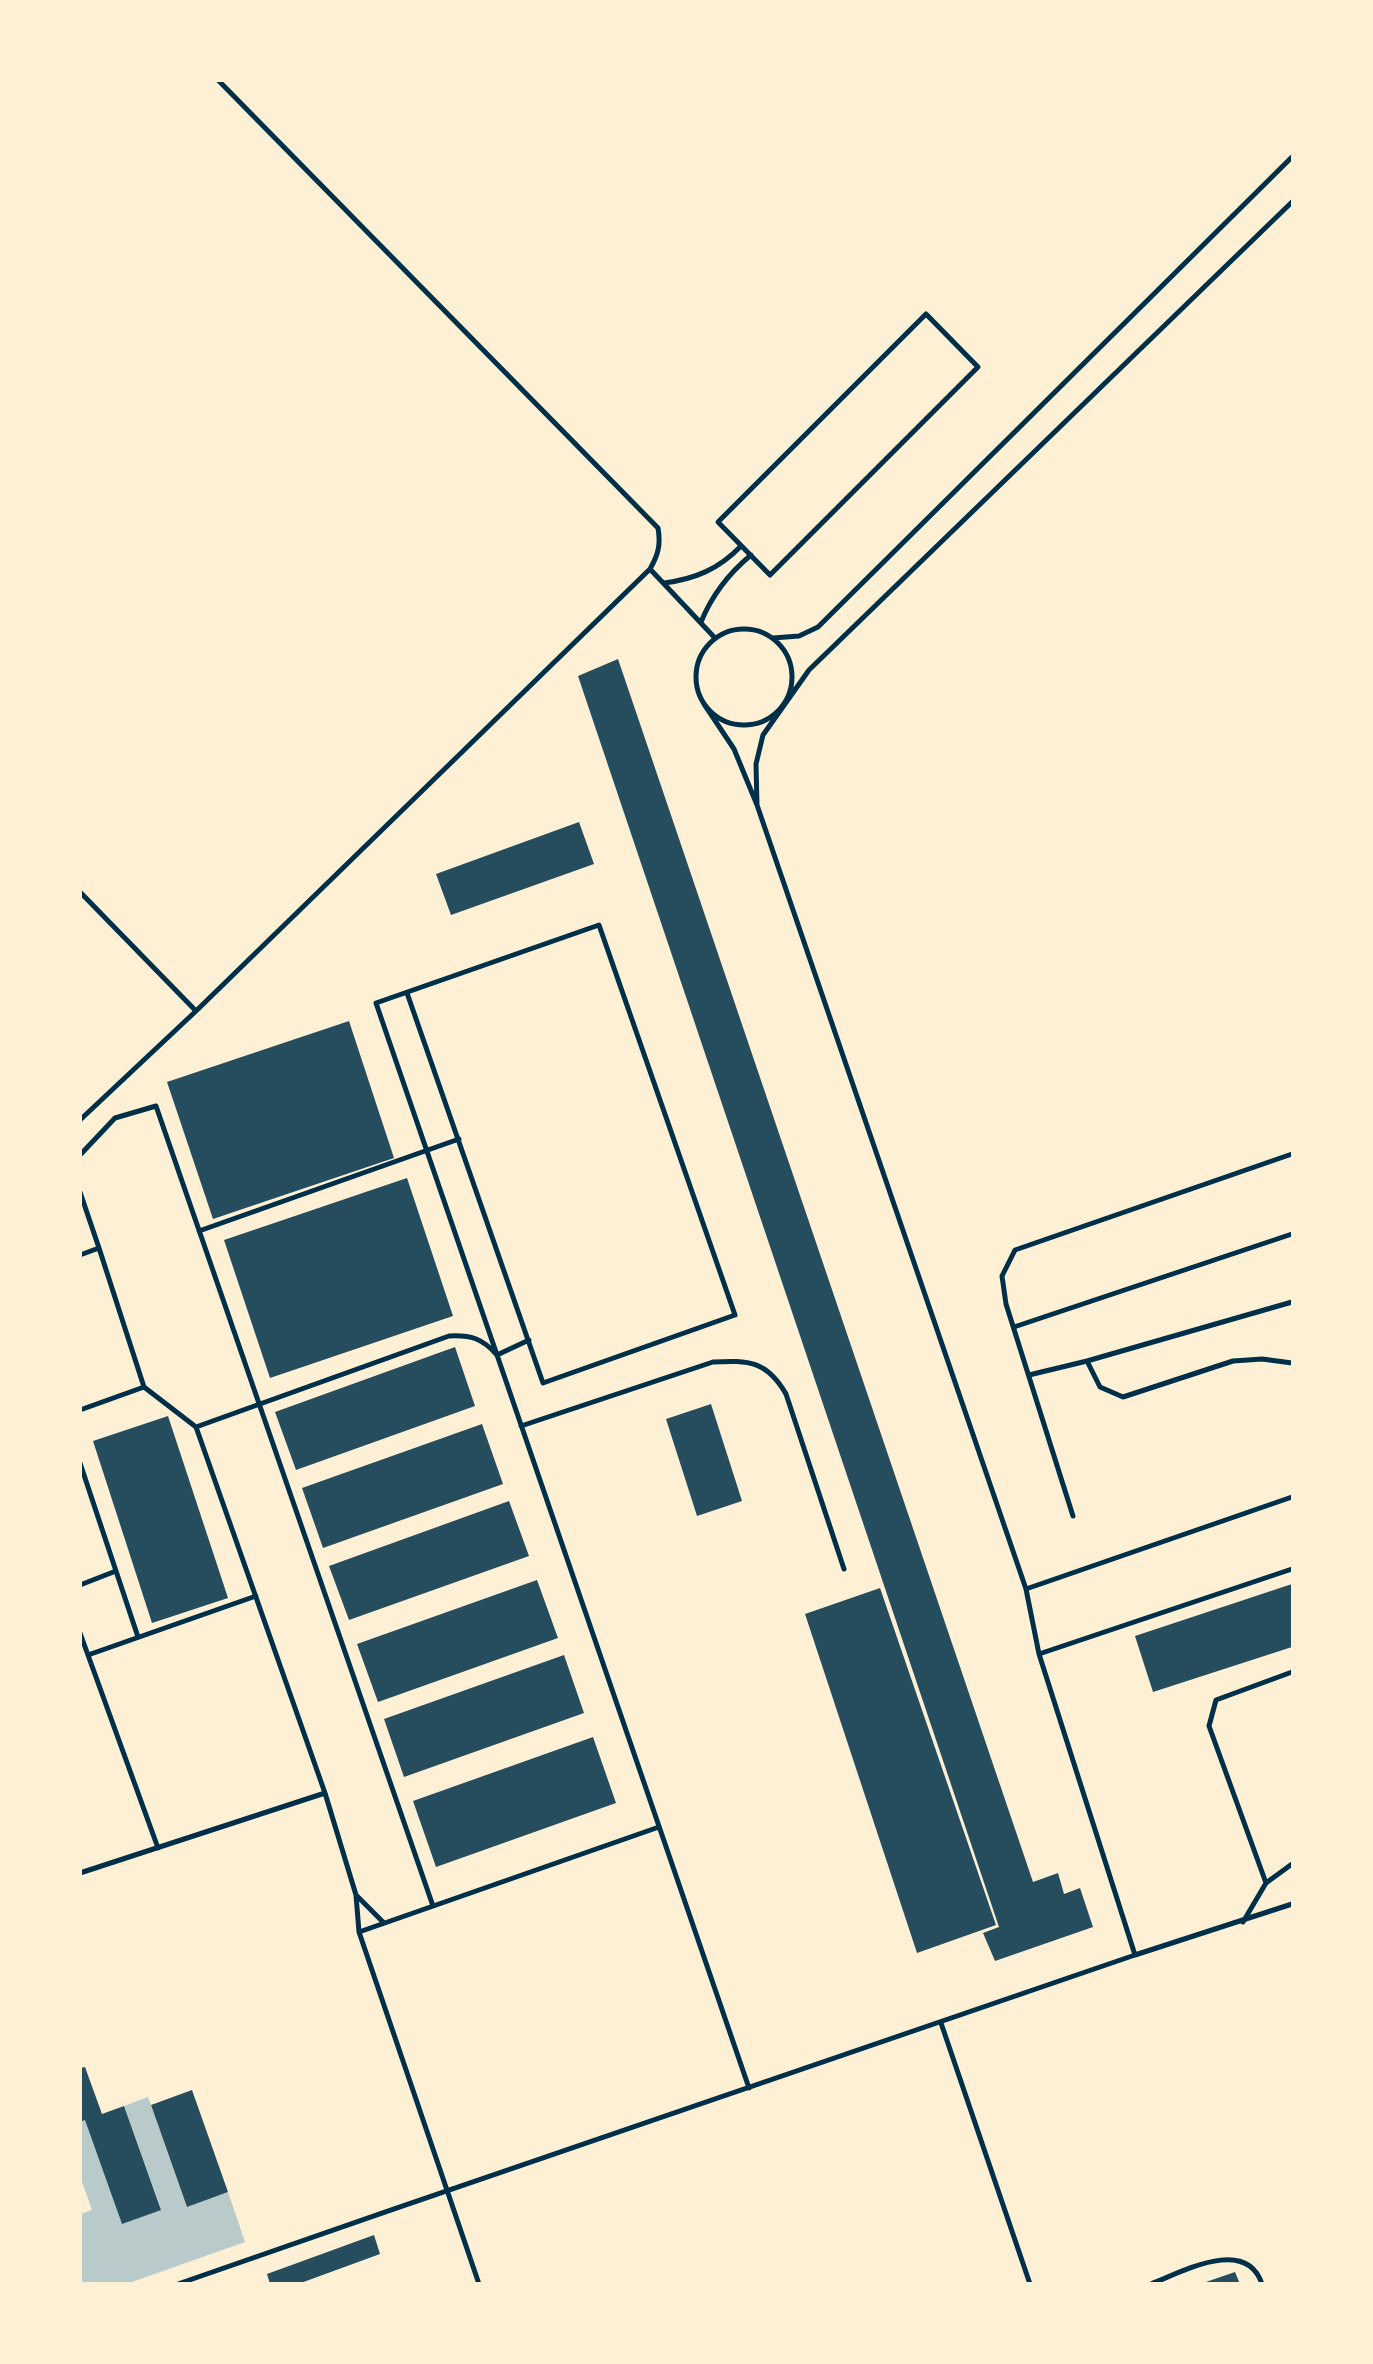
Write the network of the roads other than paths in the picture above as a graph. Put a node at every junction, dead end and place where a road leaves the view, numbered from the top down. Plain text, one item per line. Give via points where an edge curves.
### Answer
1 (218, 80) edge
2 (1293, 157) edge
3 (1293, 202) edge
4 (741, 546) junction
5 (751, 555) junction
6 (650, 569) junction
7 (664, 583) junction
8 (701, 622) junction
9 (715, 638) junction
10 (774, 638) junction
11 (704, 704) junction
12 (783, 706) junction
13 (757, 805) junction
14 (80, 891) edge
15 (407, 993) junction
16 (196, 1011) junction
17 (80, 1120) edge
18 (459, 1139) junction
19 (427, 1151) junction
20 (1293, 1154) edge
21 (80, 1155) edge
22 (80, 1192) edge
23 (199, 1231) junction
24 (1293, 1234) edge
25 (99, 1248) junction
26 (80, 1255) edge
27 (1293, 1302) edge
28 (1014, 1327) junction
29 (528, 1340) junction
30 (497, 1355) junction
31 (1087, 1361) junction
32 (1293, 1363) edge
33 (1029, 1375) junction
34 (144, 1387) junction
35 (259, 1404) junction
36 (80, 1410) edge
37 (521, 1426) junction
38 (196, 1427) junction
39 (80, 1463) edge
40 (1293, 1497) edge
41 (1073, 1516) dead end
42 (844, 1569) dead end
43 (1293, 1569) edge
44 (116, 1571) junction
45 (80, 1585) edge
46 (1026, 1589) junction
47 (256, 1596) junction
48 (80, 1633) edge
49 (138, 1637) junction
50 (1039, 1654) junction
51 (88, 1655) junction
52 (1293, 1672) edge
53 (325, 1793) junction
54 (659, 1827) junction
55 (158, 1847) junction
56 (1293, 1864) edge
57 (80, 1873) edge
58 (1266, 1884) junction
59 (356, 1895) junction
60 (1293, 1904) edge
61 (433, 1906) junction
62 (1243, 1922) junction
63 (384, 1923) junction
64 (359, 1932) junction
65 (1135, 1955) junction
66 (941, 2024) junction
67 (749, 2088) junction
68 (447, 2189) junction
69 (178, 2284) edge
70 (480, 2284) edge
71 (1030, 2284) edge
72 (1151, 2284) edge
73 (1262, 2284) edge

1 - 6 lane via 658,528 660,542
2 - 10 lane via 818,627 799,636
3 - 12 lane via 824,656
4 - 5 lane
4 - 5 lane via 718,522 926,314 978,367 770,575
4 - 7 lane via 717,567
5 - 8 lane via 717,590
6 - 7 lane
6 - 16 lane
7 - 8 lane
8 - 9 lane
9 - 10 lane via 744,628
9 - 11 lane via 696,669
10 - 12 lane via 784,649 793,678
11 - 12 lane via 717,718 752,725
11 - 13 lane via 734,748
12 - 13 lane via 762,735 756,764
13 - 46 lane
14 - 16 lane
15 - 18 lane
15 - 19 lane via 376,1003
15 - 29 lane via 599,925 734,1315 543,1383
16 - 17 lane
18 - 19 lane
18 - 29 lane
19 - 23 lane
19 - 30 lane
20 - 28 lane via 1015,1250 1002,1276
21 - 23 lane via 115,1118 156,1106
22 - 25 lane
23 - 35 lane
24 - 28 lane
25 - 26 lane
25 - 34 lane
27 - 31 lane
28 - 33 lane
29 - 30 lane
30 - 35 lane via 487,1343 470,1335 449,1336
30 - 37 lane
31 - 32 lane via 1100,1387 1122,1397 1233,1361
31 - 33 lane
33 - 41 lane
34 - 36 lane
34 - 38 lane
35 - 38 lane
35 - 61 lane
37 - 42 lane via 713,1362 762,1366 776,1376 786,1394
37 - 54 lane
38 - 47 lane
39 - 44 lane
40 - 46 lane
43 - 50 lane
44 - 45 lane
44 - 49 lane
46 - 50 lane
47 - 49 lane
47 - 53 lane
48 - 51 lane
49 - 51 lane
50 - 65 lane
51 - 55 lane
52 - 58 lane via 1216,1700 1209,1726
53 - 55 lane
53 - 59 lane
54 - 61 lane
54 - 67 lane
55 - 57 lane
56 - 58 lane
58 - 62 lane
59 - 63 lane
59 - 64 lane
60 - 62 lane
61 - 63 lane
62 - 65 lane
63 - 64 lane
64 - 68 lane
65 - 66 lane
66 - 67 lane
66 - 71 lane
67 - 68 lane
68 - 69 lane
68 - 70 lane
72 - 73 lane via 1218,2259 1236,2259 1250,2265

